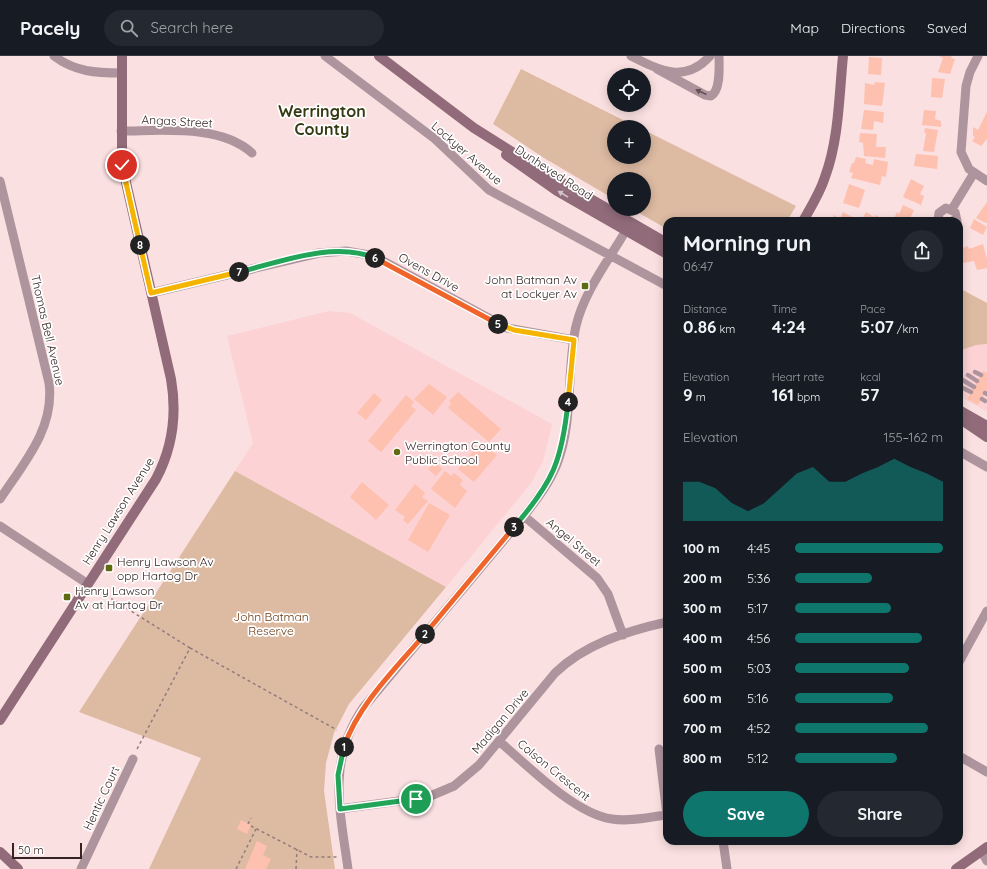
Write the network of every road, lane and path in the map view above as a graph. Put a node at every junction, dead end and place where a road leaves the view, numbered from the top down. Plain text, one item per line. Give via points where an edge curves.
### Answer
1 (54, 56) edge
2 (122, 56) edge
3 (325, 56) edge
4 (379, 56) edge
5 (631, 56) edge
6 (710, 56) edge
7 (719, 56) edge
8 (843, 56) edge
9 (978, 56) edge
10 (657, 69) junction
11 (122, 73) junction
12 (474, 128) junction
13 (121, 131) junction
14 (252, 153) dead end
15 (974, 173) junction
16 (0, 181) edge
17 (987, 181) edge
18 (607, 209) edge
19 (952, 209) junction
20 (613, 216) edge
21 (620, 216) edge
22 (805, 217) edge
23 (938, 217) edge
24 (957, 217) edge
25 (625, 232) junction
26 (648, 232) junction
27 (663, 241) edge
28 (663, 252) edge
29 (611, 256) junction
30 (663, 284) edge
31 (151, 293) junction
32 (574, 340) junction
33 (975, 372) dead end
34 (968, 375) dead end
35 (981, 375) dead end
36 (963, 380) edge
37 (977, 381) dead end
38 (974, 387) dead end
39 (963, 388) edge
40 (971, 392) dead end
41 (963, 412) edge
42 (963, 421) edge
43 (987, 426) edge
44 (987, 437) edge
45 (963, 453) edge
46 (987, 467) edge
47 (0, 498) edge
48 (524, 516) junction
49 (0, 526) edge
50 (88, 584) junction
51 (987, 611) edge
52 (663, 623) edge
53 (623, 635) junction
54 (190, 648) junction
55 (963, 655) edge
56 (0, 720) edge
57 (337, 730) dead end
58 (499, 742) junction
59 (659, 749) dead end
60 (963, 758) edge
61 (133, 759) joint
62 (987, 772) edge
63 (663, 782) edge
64 (340, 809) junction
65 (663, 815) edge
66 (251, 818) dead end
67 (248, 824) dead end
68 (251, 826) dead end
69 (256, 829) junction
70 (724, 845) edge
71 (297, 849) junction
72 (985, 853) edge
73 (1, 855) edge
74 (347, 858) junction
75 (18, 869) edge
76 (81, 869) edge
77 (236, 869) edge
78 (296, 869) edge
79 (348, 869) edge
80 (727, 869) edge
81 (956, 869) edge

1 - 11 street via 69,66 84,71
2 - 11 street, Henry Lawson Avenue
3 - 29 street, Lockyer Avenue via 440,143 489,190
4 - 12 street, Dunheved Road
5 - 10 street
6 - 10 street via 696,68 684,72
7 -> 10 street via 717,88 711,96
8 - 22 street via 834,146 819,191
9 - 15 street via 966,86 961,147 965,164
11 - 13 street, Henry Lawson Avenue
12 - 18 street, Dunheved Road
25 -> 12 street, Dunheved Road via 523,168
13 - 14 street, Angas Street via 212,134 235,140
13 - 31 street, Henry Lawson Avenue via 124,179
15 - 17 street
15 - 19 street
16 - 47 street, Thomas Bell Avenue via 49,382 50,396 48,415 42,433
19 - 23 street via 941,210
19 - 24 street
20 - 25 street
21 - 26 street, Dunheved Road
25 - 26 street
25 - 28 street, Dunheved Road
25 - 29 street
26 - 27 street, Dunheved Road
29 - 30 street, Lockyer Avenue
29 - 32 street via 582,309
31 - 32 street, Ovens Drive via 319,253 357,252 383,261 501,325 514,330
31 - 50 street, Henry Lawson Avenue via 174,392 172,437 156,479
32 - 48 street via 561,450 550,479
33 - 35 lane
34 - 37 lane
36 - 38 lane
39 - 40 lane
41 - 43 street
42 - 44 street
45 - 46 street
48 - 53 street, Angel Street via 597,578 608,594
48 - 64 street via 360,714 349,732 341,758 338,783
49 - 50 street
50 - 54 path
50 - 56 street, Henry Lawson Avenue
51 - 55 street
52 - 53 street, Madigan Drive
53 - 58 street, Madigan Drive via 588,648 569,659
54 - 57 path
54 - 61 path
58 - 64 street, Madigan Drive via 471,774 437,794
58 - 65 street, Colson Crescent via 570,800 592,814 613,820
59 - 63 street
60 - 62 street
61 - 76 street, Hentic Court
64 - 74 street
66 - 67 path
68 - 69 path
69 - 71 path
69 - 77 path
70 - 80 street
71 - 74 path via 311,857
71 - 78 path
72 - 81 street
73 - 75 street
74 - 79 street

